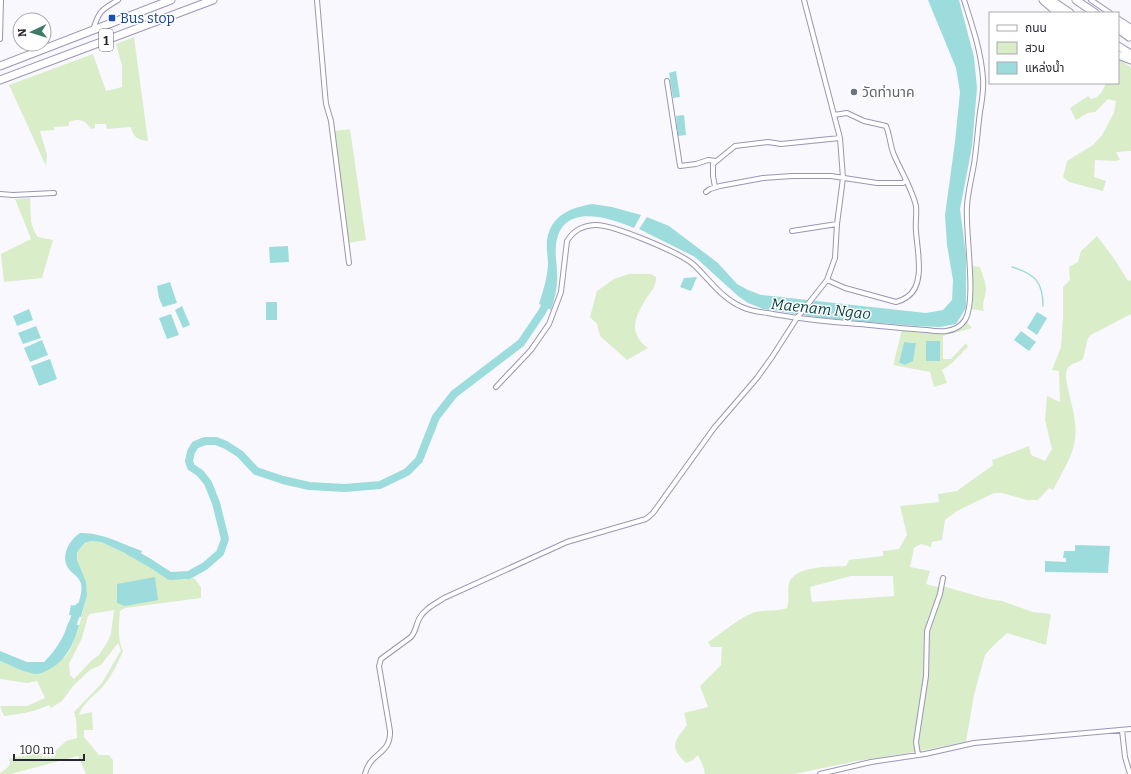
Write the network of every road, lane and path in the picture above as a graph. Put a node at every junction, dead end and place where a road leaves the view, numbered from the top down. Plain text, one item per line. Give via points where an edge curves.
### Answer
1 (2, 0) edge
2 (118, 0) edge
3 (171, 0) edge
4 (213, 0) edge
5 (317, 0) edge
6 (804, 0) edge
7 (964, 0) edge
8 (1037, 0) edge
9 (1043, 0) edge
10 (1051, 0) edge
11 (1076, 0) edge
12 (1091, 0) edge
13 (1055, 12) edge
14 (1056, 12) edge
15 (1069, 12) edge
16 (1094, 12) edge
17 (1109, 12) edge
18 (1119, 20) edge
19 (1119, 20) edge
20 (1131, 27) edge
21 (1119, 30) edge
22 (93, 31) junction
23 (1131, 34) edge
24 (1131, 38) edge
25 (0, 40) edge
26 (1119, 47) edge
27 (1131, 54) edge
28 (1119, 55) edge
29 (1119, 56) edge
30 (1131, 60) edge
31 (1131, 64) edge
32 (0, 66) edge
33 (0, 80) edge
34 (667, 81) dead end
35 (834, 115) junction
36 (840, 138) junction
37 (716, 161) junction
38 (842, 178) junction
39 (906, 181) junction
40 (715, 187) junction
41 (706, 192) dead end
42 (54, 193) dead end
43 (0, 194) edge
44 (837, 224) junction
45 (792, 231) dead end
46 (348, 263) dead end
47 (827, 280) junction
48 (796, 318) junction
49 (496, 387) dead end
50 (943, 578) dead end
51 (1131, 729) edge
52 (1122, 730) junction
53 (918, 754) junction
54 (364, 774) edge
55 (820, 774) edge
56 (1130, 774) edge

1 - 25 street
2 - 22 street via 98,15
3 - 22 highway, 1
4 - 33 highway, 1
5 - 46 street via 326,104 331,121
6 - 35 street
7 - 48 street via 974,28 983,88 966,218 970,298 968,315 964,322 954,329 944,331
8 - 13 street
9 - 14 highway
10 - 15 highway
11 - 16 highway
12 - 17 street
18 - 20 street
19 - 23 highway
21 - 24 highway
22 - 32 highway, 1
26 - 27 highway
28 - 30 highway
29 - 31 street
34 - 37 street via 680,166 708,160
35 - 36 street
35 - 39 street via 846,113 864,121 886,126 894,154
36 - 37 street via 735,146
36 - 38 street
37 - 40 street via 712,168
38 - 39 street via 877,184
38 - 40 street via 763,178
38 - 44 street
39 - 47 street via 916,208 919,272 914,289 900,302 896,302 845,288
40 - 41 street
42 - 43 street
44 - 45 street
44 - 47 street via 835,258
47 - 48 street
48 - 49 street via 740,306 715,287 690,262 656,244 604,226 581,228 571,234 567,241 561,292 549,324 531,350
48 - 54 street via 757,378 714,428 653,513 646,519 567,542 444,598 421,615 415,633 379,663 391,739 367,766
50 - 53 street via 940,594 926,631 926,676 916,742
51 - 52 street
52 - 53 street via 974,743
52 - 56 street
53 - 55 street

